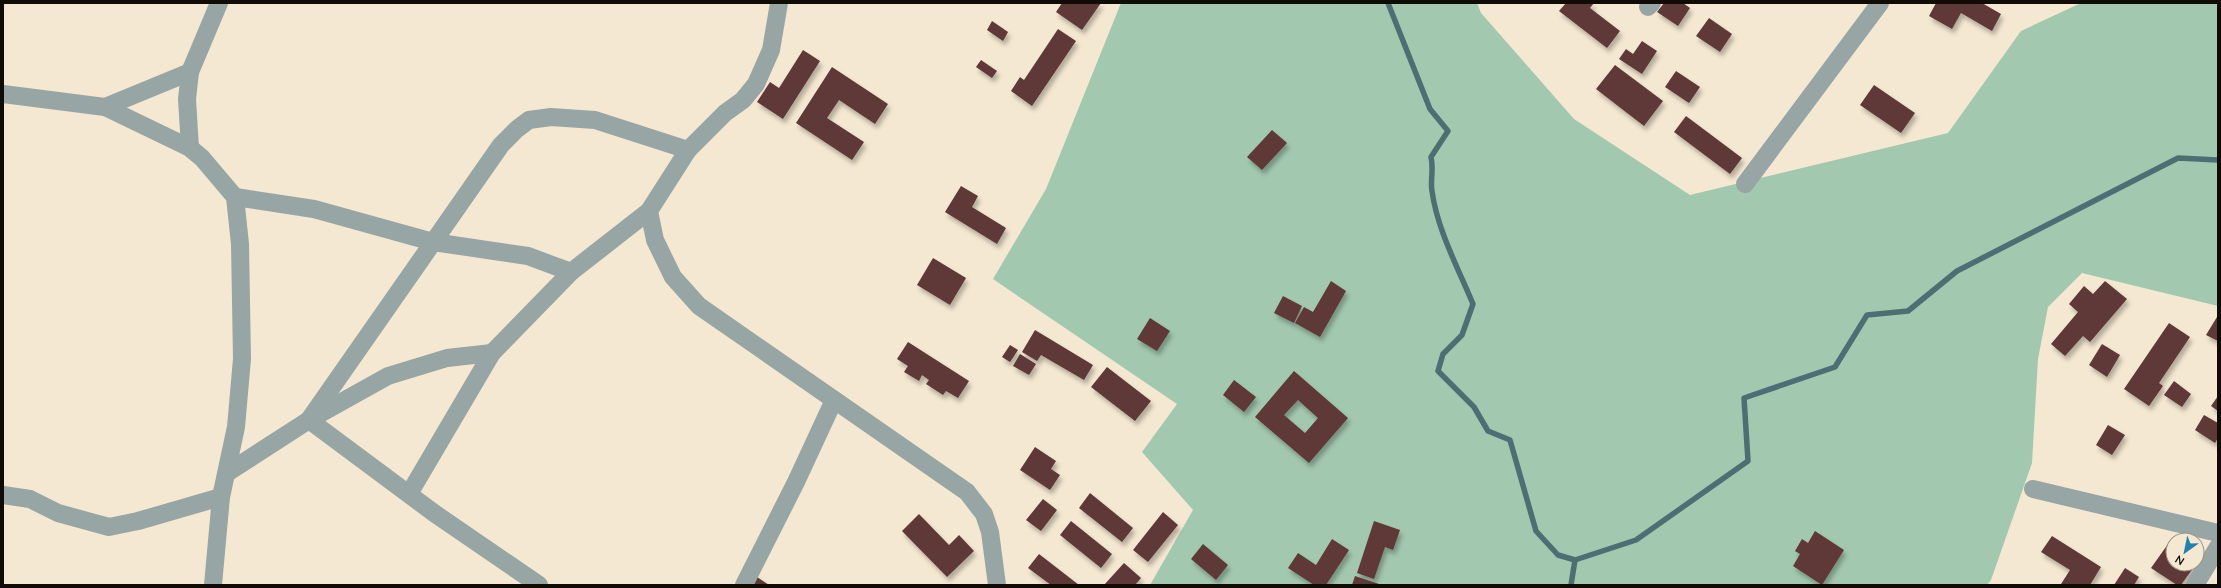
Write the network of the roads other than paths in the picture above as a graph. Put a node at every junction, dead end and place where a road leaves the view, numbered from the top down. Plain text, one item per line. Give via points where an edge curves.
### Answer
1 (219, 3) edge
2 (779, 3) edge
3 (1880, 3) edge
4 (190, 72) junction
5 (3, 94) edge
6 (105, 108) junction
7 (190, 148) junction
8 (688, 150) junction
9 (1745, 184) dead end
10 (235, 197) junction
11 (649, 211) junction
12 (433, 242) junction
13 (570, 272) junction
14 (492, 353) junction
15 (834, 400) junction
16 (309, 420) junction
17 (227, 473) junction
18 (2033, 488) dead end
19 (409, 494) junction
20 (3, 495) edge
21 (221, 497) junction
22 (2218, 534) edge
23 (2218, 547) edge
24 (214, 585) edge
25 (539, 585) edge
26 (744, 585) edge
27 (997, 585) edge
28 (2195, 585) edge

1 - 4 street
2 - 8 street via 771,50 756,84 744,100 725,113
3 - 9 street
4 - 6 street
4 - 7 street via 187,99
5 - 6 street
6 - 7 street
7 - 10 street via 202,158
8 - 11 street
8 - 12 street via 595,120 552,117 529,120 501,145
10 - 12 street via 314,210
10 - 17 street via 240,244 242,359 236,427
11 - 13 street
11 - 15 street via 655,240 673,278 699,306
12 - 13 street via 528,256
12 - 16 street
13 - 14 street
14 - 16 street via 447,358 388,376
14 - 19 street
15 - 26 street
15 - 27 street via 967,492 984,514 990,532
16 - 17 street
16 - 19 street
17 - 21 street
18 - 22 street
19 - 25 street
20 - 21 street via 30,499 58,513 108,527
21 - 24 street
23 - 28 street

